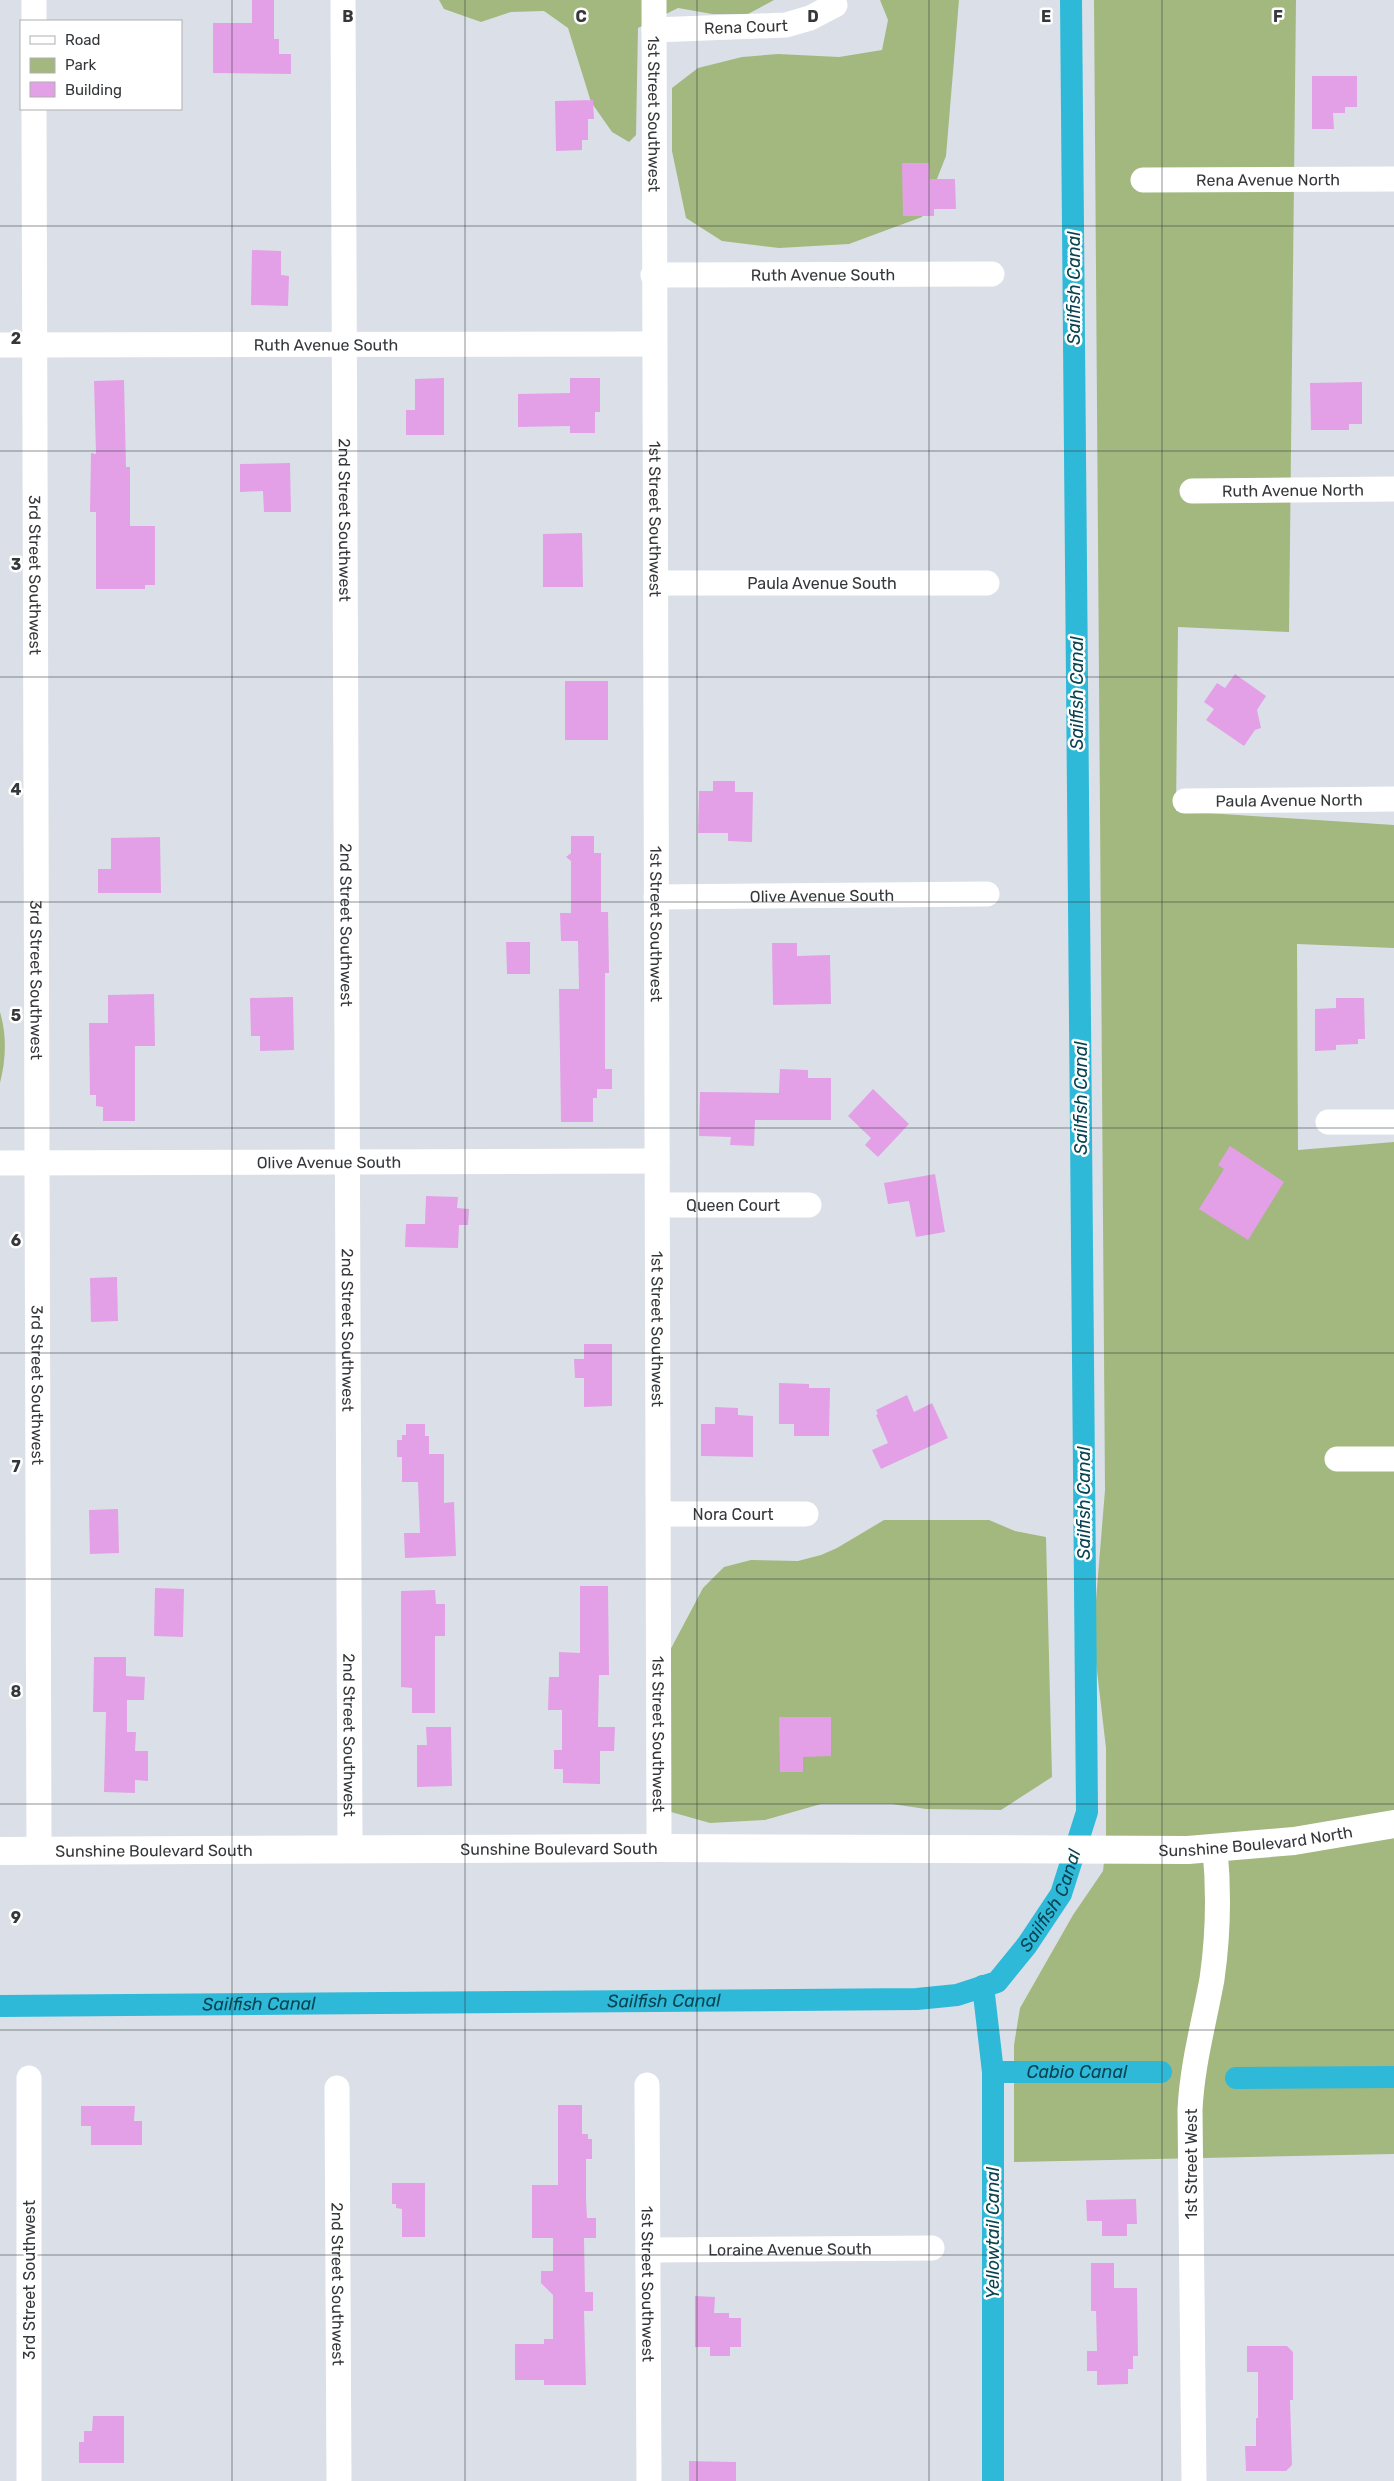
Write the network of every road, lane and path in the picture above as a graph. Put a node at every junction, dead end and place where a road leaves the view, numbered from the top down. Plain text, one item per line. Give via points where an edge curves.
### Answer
1 (34, 0) edge
2 (343, 0) edge
3 (654, 0) edge
4 (835, 5) dead end
5 (34, 20) edge
6 (654, 30) junction
7 (34, 110) edge
8 (1394, 179) edge
9 (1143, 180) dead end
10 (992, 274) dead end
11 (654, 275) junction
12 (345, 343) junction
13 (654, 344) junction
14 (0, 345) edge
15 (35, 345) junction
16 (1394, 489) edge
17 (1192, 490) dead end
18 (657, 583) junction
19 (987, 583) dead end
20 (1394, 798) edge
21 (1185, 801) dead end
22 (987, 894) dead end
23 (656, 897) junction
24 (1328, 1122) dead end
25 (1394, 1122) edge
26 (657, 1161) junction
27 (348, 1162) junction
28 (0, 1163) edge
29 (37, 1163) junction
30 (658, 1205) junction
31 (809, 1205) dead end
32 (1337, 1459) dead end
33 (1394, 1459) edge
34 (659, 1514) junction
35 (806, 1514) dead end
36 (1394, 1824) edge
37 (659, 1848) junction
38 (1215, 1849) junction
39 (350, 1850) junction
40 (0, 1851) edge
41 (39, 1851) junction
42 (1118, 1851) joint
43 (28, 2078) dead end
44 (647, 2086) dead end
45 (337, 2088) dead end
46 (932, 2248) dead end
47 (648, 2250) junction
48 (29, 2481) edge
49 (339, 2481) edge
50 (649, 2481) edge
51 (1194, 2481) edge

1 - 5 street
2 - 12 street, 2nd Street Southwest
3 - 6 street, 1st Street Southwest
4 - 6 street, Rena Court via 810,18 786,25
6 - 11 street, 1st Street Southwest
7 - 15 street, 3rd Street Southwest
8 - 9 street, Rena Avenue North
10 - 11 street, Ruth Avenue South
11 - 13 street, 1st Street Southwest
12 - 13 street, Ruth Avenue South
12 - 15 street, Ruth Avenue South
12 - 27 street, 2nd Street Southwest
13 - 18 street, 1st Street Southwest
14 - 15 street, Ruth Avenue South
15 - 29 street, 3rd Street Southwest
16 - 17 street, Ruth Avenue North
18 - 19 street, Paula Avenue South
18 - 23 street, 1st Street Southwest
20 - 21 street, Paula Avenue North
22 - 23 street, Olive Avenue South
23 - 26 street, 1st Street Southwest
24 - 25 street
26 - 27 street, Olive Avenue South
26 - 30 street, 1st Street Southwest
27 - 29 street, Olive Avenue South
27 - 39 street, 2nd Street Southwest
28 - 29 street, Olive Avenue South
29 - 41 street, 3rd Street Southwest
30 - 31 street, Queen Court
30 - 34 street, 1st Street Southwest
32 - 33 street
34 - 35 street, Nora Court
34 - 37 street, 1st Street Southwest
36 - 38 street, Sunshine Boulevard North via 1294,1841
37 - 39 street, Sunshine Boulevard South
37 - 42 street, Sunshine Boulevard South
38 - 42 street, Sunshine Boulevard North
38 - 51 street, 1st Street West via 1214,1957 1191,2082 1190,2110
39 - 41 street, Sunshine Boulevard South
40 - 41 street, Sunshine Boulevard South
43 - 48 street, 3rd Street Southwest
44 - 47 street, 1st Street Southwest
45 - 49 street, 2nd Street Southwest
46 - 47 street, Loraine Avenue South
47 - 50 street, 1st Street Southwest

